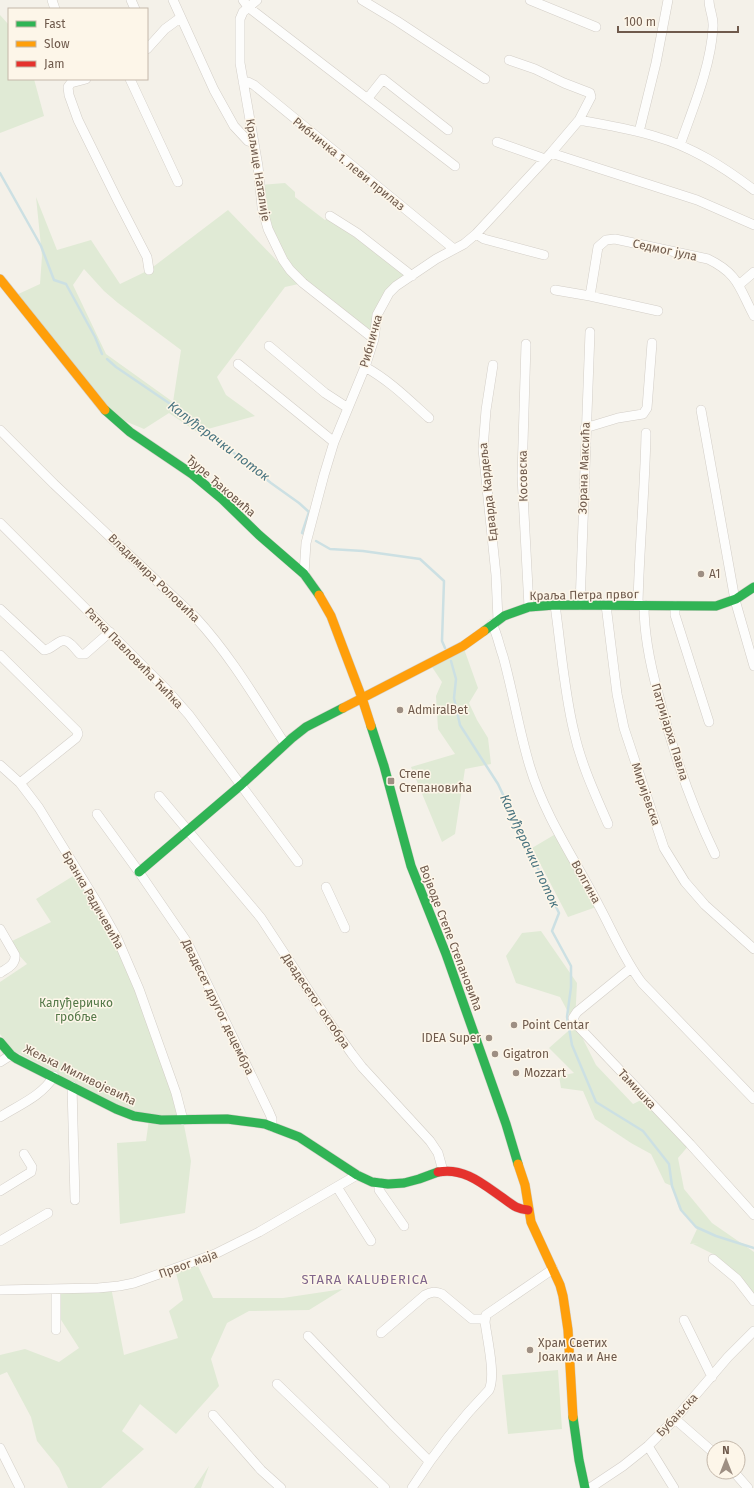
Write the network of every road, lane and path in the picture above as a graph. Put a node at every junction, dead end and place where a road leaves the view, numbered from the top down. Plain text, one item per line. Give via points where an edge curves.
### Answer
1 (173, 0) edge
2 (257, 0) edge
3 (362, 0) edge
4 (530, 0) edge
5 (668, 0) edge
6 (709, 0) edge
7 (245, 4) edge
8 (180, 18) junction
9 (596, 26) dead end
10 (148, 44) edge
11 (509, 60) dead end
12 (485, 79) dead end
13 (79, 80) edge
14 (130, 80) edge
15 (243, 82) junction
16 (368, 98) junction
17 (579, 120) junction
18 (448, 130) dead end
19 (638, 132) junction
20 (497, 142) dead end
21 (254, 143) junction
22 (680, 145) junction
23 (548, 156) junction
24 (455, 166) dead end
25 (178, 182) dead end
26 (754, 190) edge
27 (330, 216) dead end
28 (754, 225) edge
29 (476, 234) junction
30 (454, 249) junction
31 (544, 255) dead end
32 (149, 270) dead end
33 (754, 272) edge
34 (412, 276) junction
35 (0, 279) edge
36 (740, 284) junction
37 (555, 290) dead end
38 (590, 296) junction
39 (658, 311) dead end
40 (754, 316) edge
41 (590, 332) dead end
42 (374, 339) junction
43 (652, 343) dead end
44 (526, 344) dead end
45 (269, 346) dead end
46 (238, 364) dead end
47 (493, 365) dead end
48 (365, 367) junction
49 (348, 408) junction
50 (701, 410) dead end
51 (429, 418) dead end
52 (585, 428) junction
53 (0, 430) edge
54 (646, 433) dead end
55 (334, 442) junction
56 (0, 523) edge
57 (304, 574) junction
58 (754, 587) edge
59 (735, 600) junction
60 (555, 605) junction
61 (580, 605) junction
62 (606, 605) junction
63 (641, 605) junction
64 (675, 606) junction
65 (529, 607) junction
66 (0, 609) edge
67 (495, 622) junction
68 (110, 632) junction
69 (0, 655) edge
70 (754, 666) edge
71 (362, 698) junction
72 (709, 722) dead end
73 (285, 744) junction
74 (0, 764) edge
75 (20, 783) junction
76 (241, 785) junction
77 (159, 796) dead end
78 (97, 814) dead end
79 (608, 824) dead end
80 (187, 829) junction
81 (715, 854) dead end
82 (298, 862) dead end
83 (139, 872) junction
84 (326, 887) dead end
85 (345, 928) dead end
86 (0, 929) edge
87 (754, 949) edge
88 (631, 968) junction
89 (0, 973) edge
90 (0, 1042) edge
91 (11, 1055) junction
92 (0, 1062) edge
93 (54, 1076) junction
94 (72, 1086) junction
95 (754, 1099) edge
96 (0, 1118) edge
97 (183, 1120) junction
98 (272, 1126) junction
99 (24, 1154) dead end
100 (443, 1171) junction
101 (357, 1175) junction
102 (378, 1183) junction
103 (337, 1187) junction
104 (0, 1191) edge
105 (75, 1200) dead end
106 (528, 1210) junction
107 (48, 1214) dead end
108 (754, 1215) edge
109 (404, 1226) dead end
110 (0, 1241) edge
111 (371, 1241) dead end
112 (713, 1258) dead end
113 (553, 1269) junction
114 (56, 1289) junction
115 (0, 1290) edge
116 (754, 1300) edge
117 (485, 1319) junction
118 (684, 1320) dead end
119 (56, 1330) dead end
120 (754, 1331) edge
121 (381, 1333) dead end
122 (308, 1336) dead end
123 (712, 1377) junction
124 (277, 1384) dead end
125 (213, 1415) dead end
126 (676, 1420) junction
127 (648, 1446) junction
128 (706, 1446) edge
129 (0, 1448) edge
130 (429, 1461) junction
131 (741, 1480) edge
132 (20, 1488) edge
133 (281, 1488) edge
134 (385, 1488) edge
135 (412, 1488) edge
136 (585, 1488) edge
137 (590, 1488) edge
138 (674, 1488) edge
139 (748, 1488) edge

1 - 8 street
2 - 7 street
3 - 12 street
4 - 9 street
5 - 19 street via 656,63
6 - 22 street via 713,17 711,46 702,82
7 - 15 street, Краљице Наталије via 239,27
7 - 16 street
8 - 10 street
8 - 21 street via 234,126 248,141
11 - 17 street, Рибничка via 590,93 591,97
13 - 32 street via 68,87 69,96 147,257
14 - 25 street
15 - 21 street, Краљице Наталије
15 - 30 street, Рибничка 1. леви прилаз via 254,85
16 - 18 street via 383,79
16 - 24 street
17 - 19 street
17 - 23 street, Рибничка
19 - 22 street
20 - 23 street
21 - 42 street, Краљице Наталије via 264,214 283,260 303,283
22 - 26 street via 723,168
23 - 28 street via 697,200
23 - 29 street, Рибничка
27 - 34 street
29 - 30 street, Рибничка
29 - 31 street via 484,239
30 - 34 street, Рибничка
33 - 36 street
34 - 42 street, Рибничка via 389,293 377,315
35 - 57 street, Ђуре Ђаковића via 108,414 192,474
36 - 38 street, Седмог јула via 728,271 708,260 610,239 598,247
36 - 40 street, Седмог јула
37 - 38 street
38 - 39 street
41 - 52 street, Зорана Максића
42 - 48 street, Рибничка
43 - 52 street via 646,411 643,414
44 - 65 street, Косовска via 522,476
45 - 49 street via 325,393
46 - 55 street
47 - 67 street, Едварда Кардеља via 483,448 496,575
48 - 49 street, Рибничка
48 - 51 street
49 - 55 street, Рибничка
50 - 59 street
52 - 61 street, Зорана Максића
53 - 73 street, Владимира Роловића via 196,618 230,660
54 - 63 street, Патријарха Павла via 641,533
55 - 57 street, Рибничка via 306,544
56 - 68 street, Ратка Павловића Ћићка
57 - 71 street, Ђуре Ђаковића via 331,616
58 - 59 street, Краља Петра првог
59 - 64 street, Краља Петра првог via 716,606
59 - 70 street
60 - 61 street, Краља Петра првог
60 - 65 street, Краља Петра првог
60 - 79 street via 574,733 587,776
61 - 62 street, Краља Петра првог
62 - 63 street, Краља Петра првог
62 - 87 street, Миријевска via 617,694 624,728 664,848 685,882
63 - 64 street, Краља Петра првог
63 - 81 street, Патријарха Павла via 647,646 665,723 690,798
64 - 72 street via 675,615
65 - 67 street, Краља Петра првог via 512,612
66 - 68 street via 44,650 49,650 64,640 78,652 87,653
67 - 71 street, Краља Петра првог via 463,646
67 - 88 street, Волгина via 526,753 536,784
68 - 76 street, Ратка Павловића Ћићка via 189,715
69 - 75 street via 78,734
71 - 73 street, Краља Петра првог via 306,727
71 - 106 street, Војводе Степе Степановића via 384,766 405,849 504,1116 524,1181
73 - 76 street, Краља Петра првог
74 - 75 street, Бранка Радичевића
75 - 97 street, Бранка Радичевића via 39,808 98,904 125,955 176,1093
76 - 80 street, Краља Петра првог
76 - 82 street, Ратка Павловића Ћићка
77 - 80 street, Двадесетог октобра
78 - 83 street, Двадесет другог децембра
80 - 83 street, Краља Петра првог
80 - 100 street, Двадесетог октобра via 261,918 362,1067 436,1148
83 - 98 street, Двадесет другог децембра via 197,960 269,1112
84 - 85 street
86 - 89 street via 15,955 15,960 14,964
88 - 95 street, Волгина
88 - 108 street, Тамишка via 577,1012 573,1018 575,1023
90 - 91 street, Жељка Миливојевића
91 - 92 street
91 - 93 street, Жељка Миливојевића
93 - 94 street, Жељка Миливојевића
93 - 96 street via 47,1086
94 - 97 street, Жељка Миливојевића via 134,1116
94 - 105 street
97 - 98 street, Жељка Миливојевића via 227,1119
98 - 101 street, Жељка Миливојевића via 305,1141
99 - 104 street via 32,1167 31,1172
100 - 102 street, Жељка Миливојевића via 404,1183
100 - 106 street, Жељка Миливојевића via 469,1175 518,1209
101 - 102 street, Жељка Миливојевића
101 - 103 street, Првог маја
102 - 109 street via 378,1190
103 - 111 street
103 - 114 street, Првог маја via 250,1237 186,1265 119,1286
106 - 113 street, Војводе Степе Степановића via 535,1232
107 - 110 street
112 - 116 street via 737,1279
113 - 117 street via 488,1313
113 - 136 street, Војводе Степе Степановића via 567,1310 574,1426
114 - 115 street, Првог маја
114 - 119 street
117 - 121 street via 472,1319 442,1294 431,1292
117 - 130 street via 492,1373 491,1386
118 - 123 street
120 - 123 street, Бубањска
122 - 130 street
123 - 126 street, Бубањска
124 - 134 street
125 - 133 street via 261,1470
126 - 127 street, Бубањска
126 - 128 street
127 - 137 street, Бубањска
127 - 138 street
129 - 132 street
130 - 135 street
131 - 139 street

